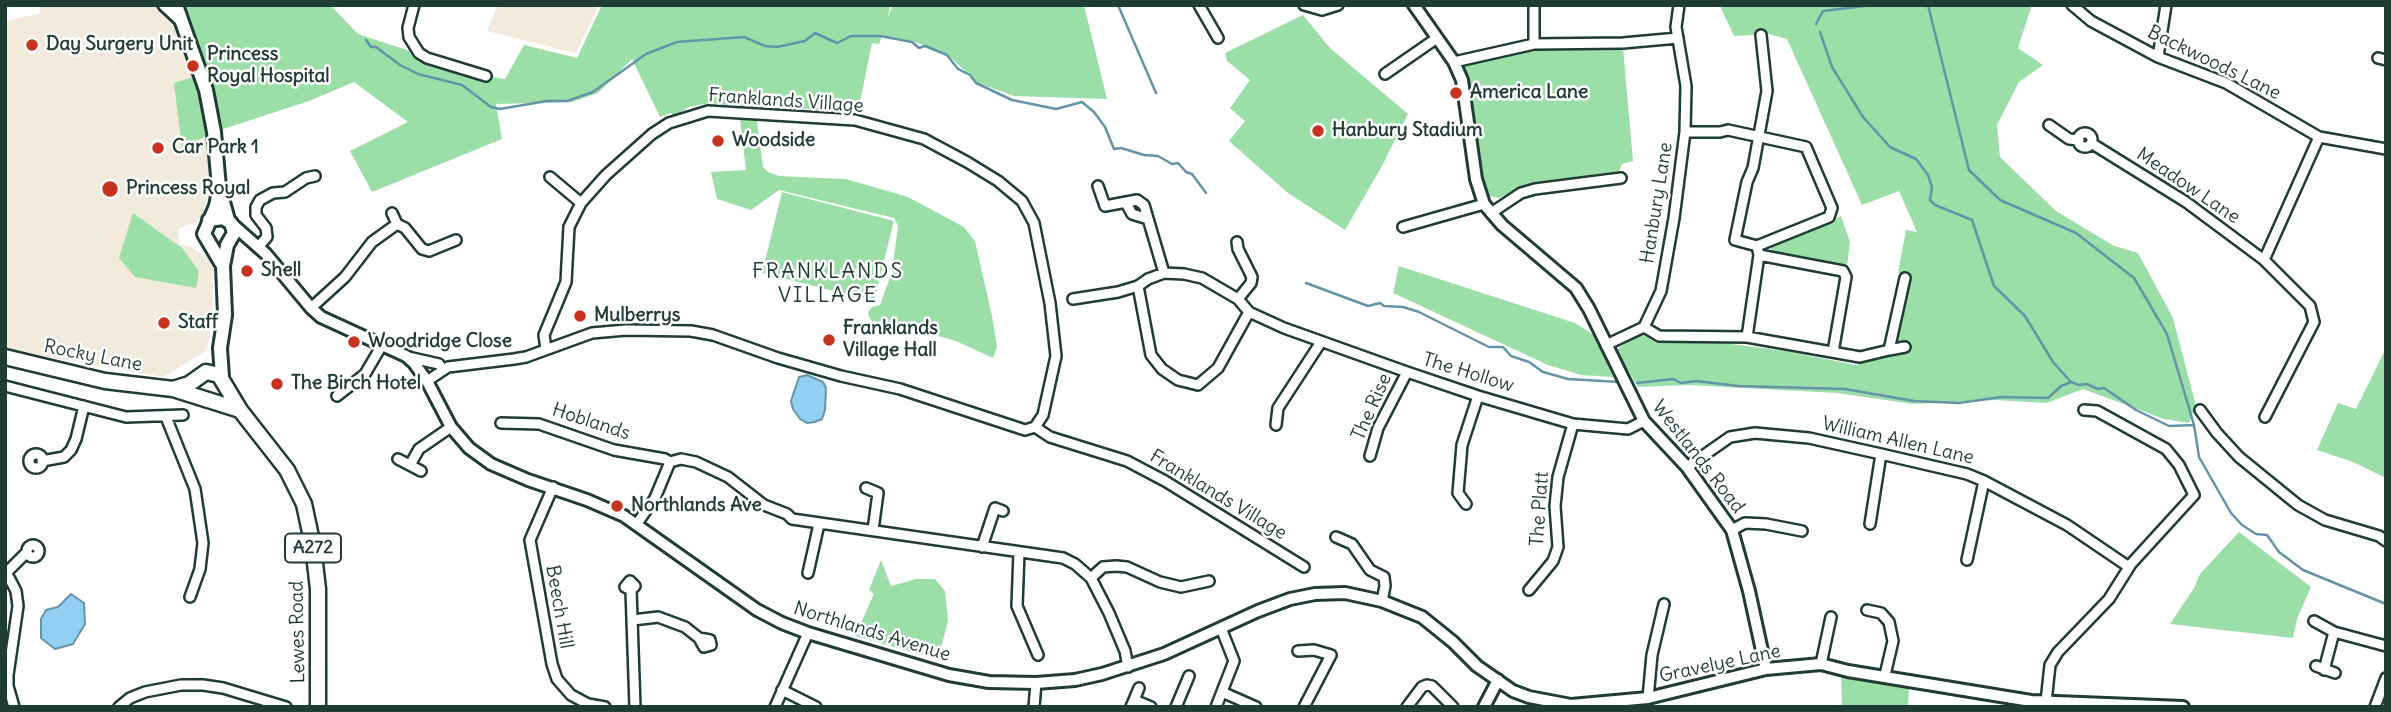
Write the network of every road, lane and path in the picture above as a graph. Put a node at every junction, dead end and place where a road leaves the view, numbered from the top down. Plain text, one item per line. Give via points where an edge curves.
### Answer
1 (164, 5) edge
2 (176, 5) edge
3 (414, 5) edge
4 (1199, 5) edge
5 (1304, 5) edge
6 (1338, 5) edge
7 (1415, 5) edge
8 (1534, 5) edge
9 (1679, 5) edge
10 (2072, 5) edge
11 (2166, 5) edge
12 (179, 19) junction
13 (1761, 36) dead end
14 (1437, 37) junction
15 (1218, 38) dead end
16 (1678, 38) junction
17 (1534, 44) junction
18 (2158, 57) junction
19 (1454, 62) junction
20 (1385, 74) dead end
21 (486, 76) dead end
22 (2049, 125) dead end
23 (1685, 132) junction
24 (1758, 136) junction
25 (2319, 136) junction
26 (2386, 149) edge
27 (315, 176) dead end
28 (550, 177) dead end
29 (1621, 178) dead end
30 (1098, 186) dead end
31 (219, 187) junction
32 (580, 203) junction
33 (1488, 208) junction
34 (392, 213) dead end
35 (209, 220) junction
36 (229, 222) junction
37 (397, 224) junction
38 (1403, 227) dead end
39 (456, 240) dead end
40 (1237, 242) dead end
41 (228, 243) junction
42 (254, 243) junction
43 (212, 245) junction
44 (1758, 251) junction
45 (2264, 260) junction
46 (223, 266) junction
47 (1164, 273) junction
48 (1905, 278) dead end
49 (1138, 286) junction
50 (1073, 299) dead end
51 (1238, 299) junction
52 (311, 308) junction
53 (1249, 312) junction
54 (1644, 327) junction
55 (1747, 337) junction
56 (1321, 342) junction
57 (382, 345) junction
58 (1606, 345) junction
59 (1905, 346) dead end
60 (220, 348) junction
61 (546, 349) junction
62 (1889, 350) junction
63 (1833, 352) junction
64 (406, 356) junction
65 (5, 357) edge
66 (442, 369) junction
67 (1407, 372) junction
68 (202, 375) junction
69 (427, 381) junction
70 (223, 382) junction
71 (5, 386) edge
72 (173, 390) junction
73 (337, 396) dead end
74 (1478, 396) junction
75 (207, 399) junction
76 (84, 407) junction
77 (240, 410) junction
78 (2084, 410) dead end
79 (2200, 410) dead end
80 (183, 415) dead end
81 (166, 417) junction
82 (2265, 417) dead end
83 (1644, 421) junction
84 (501, 423) dead end
85 (1573, 424) junction
86 (1276, 425) dead end
87 (451, 427) junction
88 (1035, 428) junction
89 (1881, 454) junction
90 (1370, 457) dead end
91 (398, 459) dead end
92 (42, 461) dead end
93 (670, 463) junction
94 (410, 465) junction
95 (1687, 467) junction
96 (421, 471) dead end
97 (1984, 481) junction
98 (553, 487) junction
99 (866, 488) dead end
100 (1466, 503) dead end
101 (1003, 511) dead end
102 (819, 524) junction
103 (1870, 524) dead end
104 (636, 525) junction
105 (873, 530) junction
106 (1732, 530) junction
107 (1802, 531) dead end
108 (1336, 537) dead end
109 (2386, 541) edge
110 (982, 547) junction
111 (27, 552) dead end
112 (1019, 552) junction
113 (1967, 560) dead end
114 (1304, 567) dead end
115 (2129, 567) junction
116 (6, 571) edge
117 (808, 573) dead end
118 (1091, 578) junction
119 (1209, 581) dead end
120 (631, 590) dead end
121 (1529, 590) dead end
122 (190, 597) dead end
123 (1379, 601) junction
124 (1664, 604) dead end
125 (1867, 610) dead end
126 (1831, 617) dead end
127 (633, 620) junction
128 (2315, 621) dead end
129 (1220, 628) junction
130 (2334, 632) junction
131 (808, 633) junction
132 (699, 638) dead end
133 (2386, 646) edge
134 (1298, 651) dead end
135 (1038, 655) dead end
136 (1821, 664) junction
137 (1128, 667) junction
138 (1766, 669) junction
139 (2335, 673) dead end
140 (1885, 675) junction
141 (1189, 676) dead end
142 (2386, 678) edge
143 (1498, 680) junction
144 (1036, 683) junction
145 (1139, 688) dead end
146 (782, 691) junction
147 (1222, 692) junction
148 (1648, 698) junction
149 (2046, 702) junction
150 (1133, 703) edge
151 (1556, 705) edge
152 (2136, 706) edge
153 (14, 707) edge
154 (118, 707) edge
155 (286, 707) edge
156 (318, 707) edge
157 (605, 707) edge
158 (635, 707) edge
159 (775, 707) edge
160 (816, 707) edge
161 (1034, 707) edge
162 (1151, 707) edge
163 (1176, 707) edge
164 (1216, 707) edge
165 (1256, 707) edge
166 (1304, 707) edge
167 (1406, 707) edge
168 (1453, 707) edge
169 (1484, 707) edge
170 (2183, 707) edge
171 (2375, 707) edge

1 - 12 street
2 - 12 main road
3 - 21 street via 408,28 419,53
4 - 15 street
5 - 6 street via 1322,10
7 - 14 street
8 - 17 street
9 - 16 street, Hanbury Lane
10 - 18 street, Backwoods Lane via 2091,21
11 - 18 street
12 - 31 main road via 206,90
13 - 24 street via 1767,91
14 - 19 street
14 - 20 street
16 - 17 street
16 - 23 street, Hanbury Lane via 1686,86
17 - 19 street
18 - 25 street, Backwoods Lane via 2225,83
19 - 33 street via 1462,80 1476,179
22 - 45 street, Meadow Lane via 2069,139 2079,140 2087,133 2091,143 2186,202
23 - 24 street via 1728,130
23 - 54 street, Hanbury Lane via 1661,291
24 - 44 street via 1735,240
24 - 44 street via 1806,147 1832,208 1829,217
25 - 26 street, Backwoods Lane
25 - 45 street
27 - 42 street via 260,200 256,215 267,237
28 - 32 street
29 - 33 street via 1535,189
30 - 47 street via 1105,206 1136,200 1144,205
31 - 35 main road
31 - 36 main road
32 - 61 street, Franklands Village via 569,227 566,282 544,335
32 - 88 street, Franklands Village via 634,149 669,123 708,111 842,119 924,139 983,171 1022,201 1034,223 1052,299 1056,347 1043,415
33 - 38 street
33 - 58 street via 1576,288
34 - 37 street
35 - 36 main road via 218,217
35 - 43 main road via 204,234
36 - 41 main road via 234,233
36 - 42 street
37 - 39 street via 429,251
37 - 52 street via 372,242 345,277
40 - 51 street via 1252,276
41 - 42 street
41 - 43 main road
41 - 46 main road
42 - 52 street
43 - 46 main road
44 - 55 street
44 - 63 street via 1843,271 1846,277
45 - 82 street, Meadow Lane via 2310,306 2314,318
46 - 60 main road, Lewes Road via 225,315
47 - 49 street
47 - 51 street via 1202,278
48 - 62 street
49 - 50 street
49 - 53 street via 1151,355 1178,380 1198,385 1218,368
51 - 53 street
52 - 57 street via 331,323
53 - 56 street, The Hollow
54 - 55 street via 1659,336
54 - 58 street
55 - 63 street
56 - 67 street, The Hollow
56 - 86 street via 1278,408
57 - 64 street
57 - 73 street via 365,374
58 - 83 street, Westlands Road
59 - 62 street
60 - 68 main road, Lewes Road
60 - 70 main road, Lewes Road
61 - 66 street, Franklands Village via 514,359
61 - 88 street, Franklands Village via 615,330 691,331 900,389 1019,429
62 - 63 street via 1860,357
64 - 66 street, Franklands Village via 439,364
64 - 69 street, Northlands Avenue
65 - 72 highway, Rocky Lane via 105,381
66 - 69 street
67 - 74 street, The Hollow
67 - 90 street, The Rise via 1378,428
68 - 70 highway via 214,372
68 - 72 highway
68 - 75 highway via 196,390
69 - 87 street, Northlands Avenue
70 - 75 highway via 220,397
70 - 77 highway, Lewes Road / A272
71 - 76 street
72 - 75 highway, Rocky Lane
74 - 85 street, The Hollow
74 - 100 street via 1462,445 1458,493
75 - 77 highway
76 - 81 street via 126,417
76 - 92 street via 71,450 64,457
77 - 156 highway, Lewes Road / A272 via 287,470 304,504 318,589
78 - 115 street via 2097,411 2166,449 2193,495
79 - 109 street via 2239,457 2298,505 2325,520
80 - 81 street
81 - 122 street via 195,489 203,543
83 - 85 street, The Hollow via 1628,429
83 - 95 street, Westlands Road
84 - 93 street, Hoblands via 540,424 614,450 665,458
85 - 121 street, The Platt via 1558,477 1558,547 1553,561
87 - 94 street via 419,449
87 - 98 street, Northlands Avenue via 491,464
88 - 114 street, Franklands Village via 1136,466
89 - 95 street, William Allen Lane via 1809,438 1755,433 1730,438
89 - 97 street, William Allen Lane
89 - 103 street
91 - 94 street
93 - 102 street, Hoblands via 696,461 728,477 768,507 792,519
93 - 104 street via 655,498
94 - 96 street
95 - 106 street, Westlands Road
97 - 113 street
97 - 115 street, William Allen Lane via 2067,526
98 - 104 street, Northlands Avenue
98 - 157 street, Beech Hill via 530,540 552,664 557,680 571,695
99 - 105 street via 878,493
101 - 110 street via 995,508
102 - 105 street, Hoblands
102 - 117 street
104 - 131 street, Northlands Avenue via 757,610
105 - 110 street, Hoblands
106 - 107 street via 1745,523
106 - 138 street, Westlands Road
108 - 123 street via 1352,544 1370,570 1384,577
110 - 112 street, Hoblands
111 - 116 street
112 - 118 street, Hoblands via 1063,558
112 - 135 street via 1017,606
115 - 149 street via 2109,599 2050,665
116 - 153 street via 18,606 8,675
118 - 119 street via 1103,567 1116,566 1181,587
118 - 137 street, Hoblands
120 - 127 street
123 - 129 street, Northlands Avenue via 1345,593 1315,594 1290,599
123 - 143 street, Gravelye Lane via 1422,617
124 - 148 street
125 - 140 street via 1881,613 1889,622 1893,641
126 - 136 street
127 - 132 street via 658,617
127 - 158 street
128 - 130 street
129 - 137 street, Northlands Avenue
129 - 147 street via 1234,661
130 - 133 street
130 - 139 street via 2320,668
131 - 144 street, Northlands Avenue via 949,675
131 - 146 street
134 - 166 street via 1331,655
136 - 138 street, Gravelye Lane
136 - 140 street, Gravelye Lane
137 - 144 street, Northlands Avenue via 1075,680
138 - 148 street, Gravelye Lane
140 - 149 street, Gravelye Lane
141 - 163 street
142 - 171 street
143 - 151 street, Gravelye Lane via 1513,691
143 - 169 street
144 - 161 street
145 - 150 street
146 - 159 street
146 - 160 street
147 - 164 street
147 - 165 street
148 - 151 street, Gravelye Lane
149 - 152 street, Gravelye Lane
150 - 162 street
152 - 170 street, Gravelye Lane
154 - 155 street via 145,692 203,685
167 - 168 street via 1427,685

